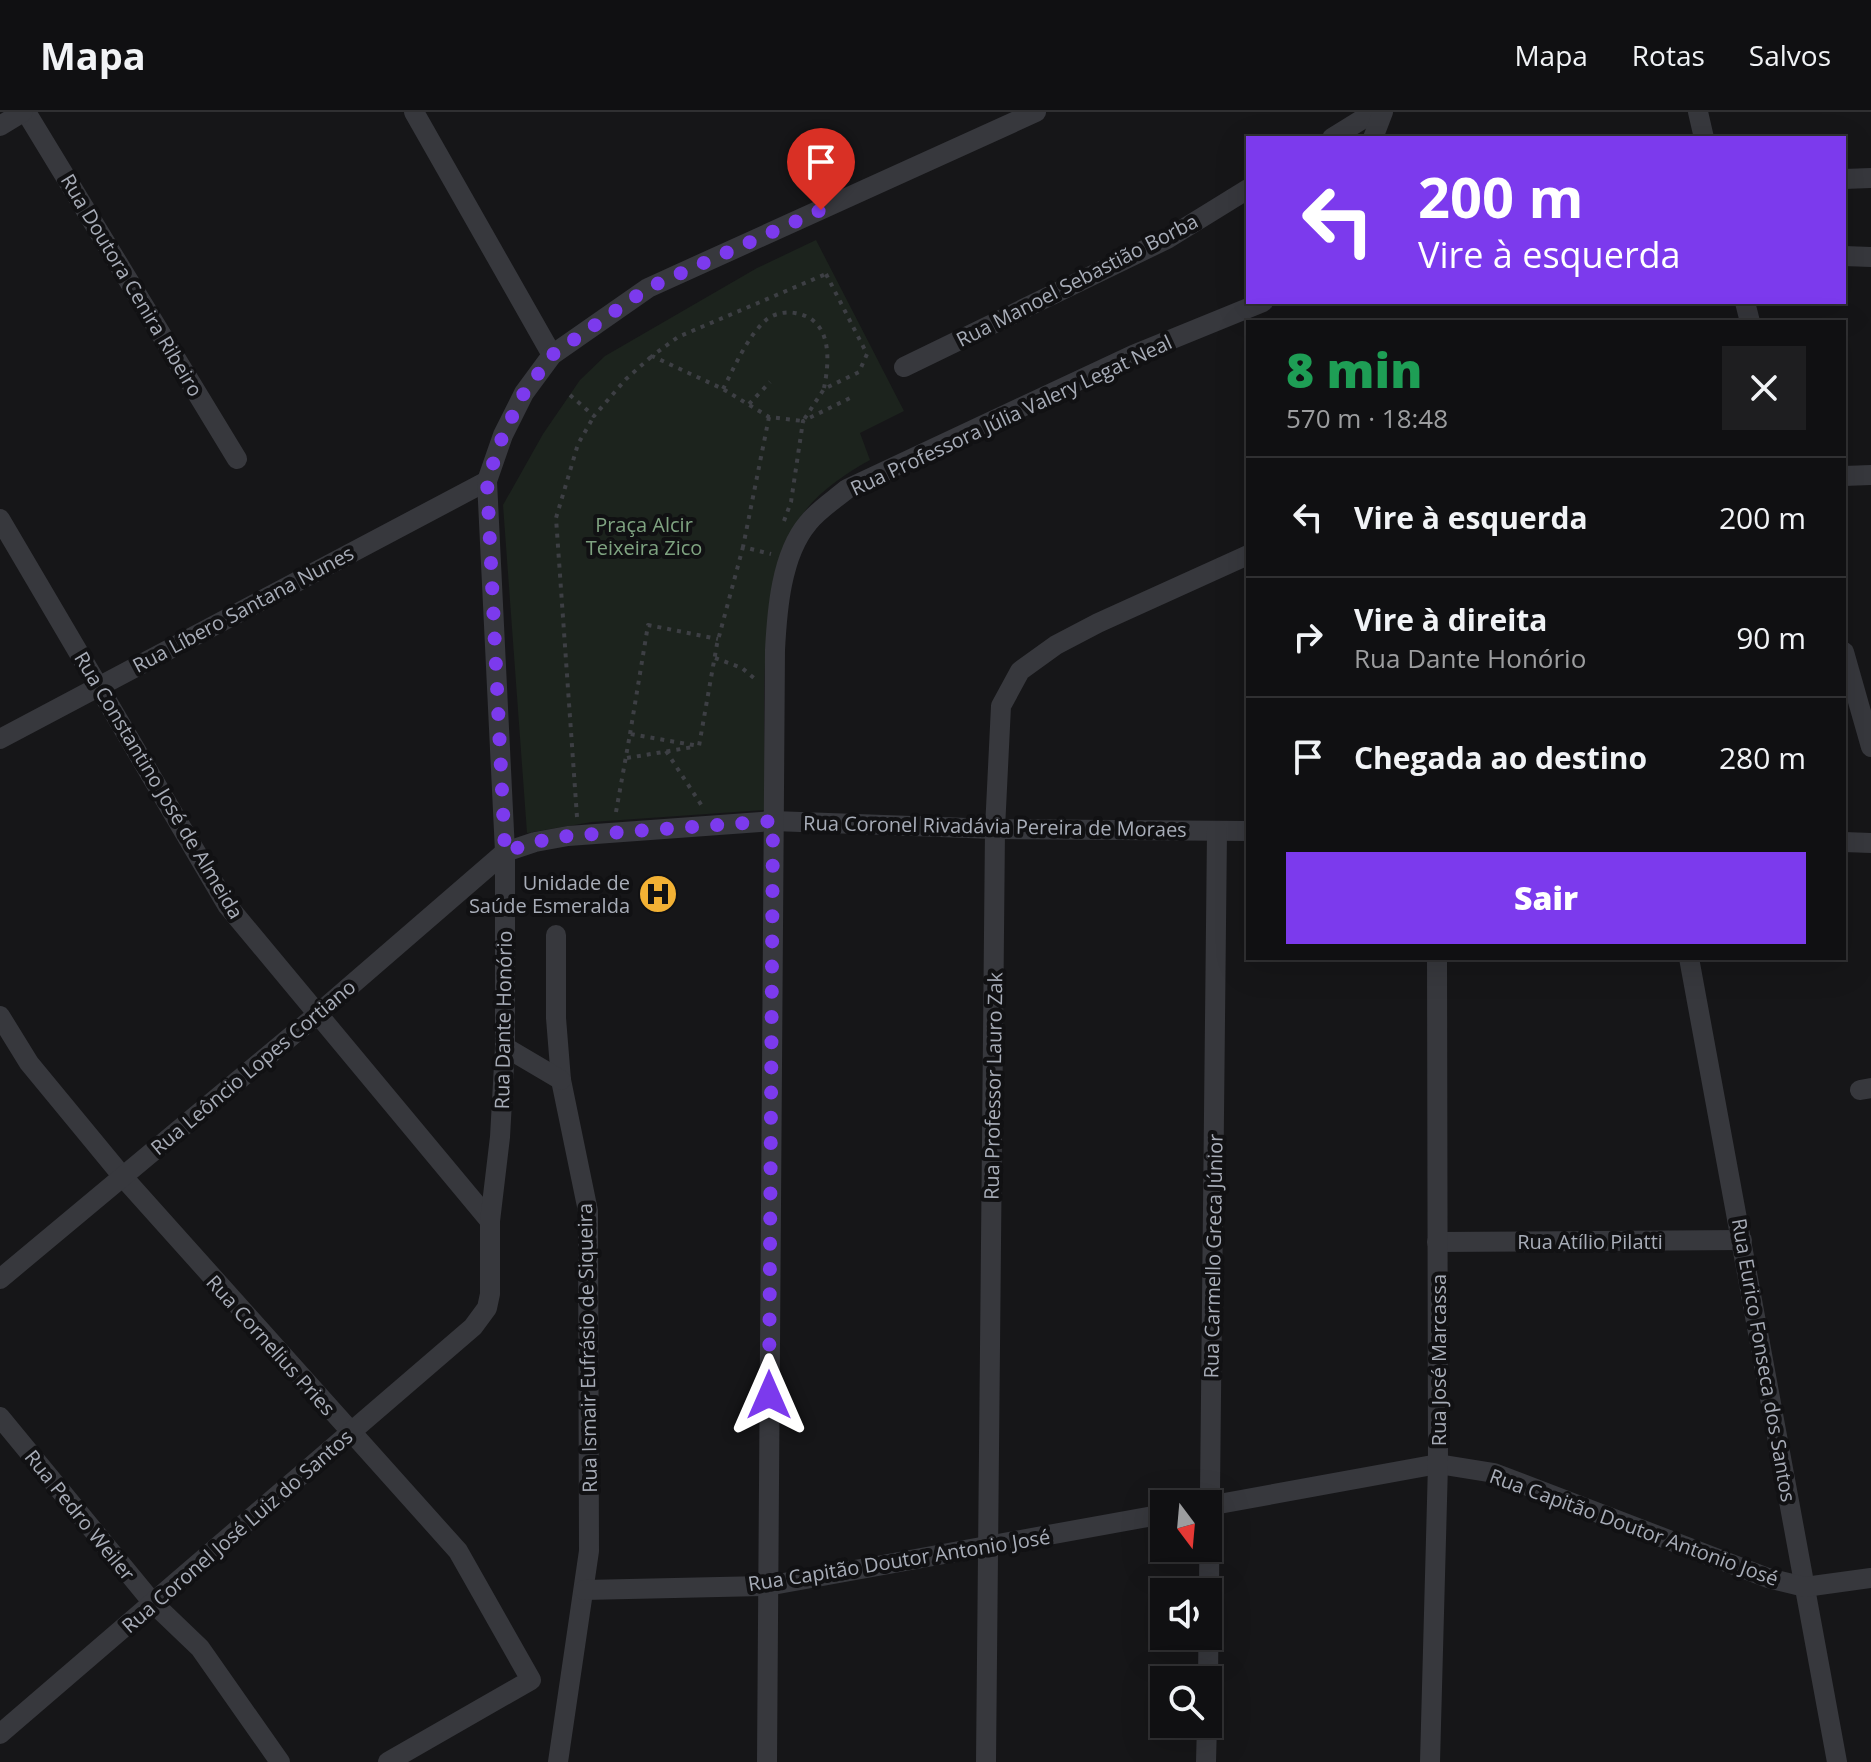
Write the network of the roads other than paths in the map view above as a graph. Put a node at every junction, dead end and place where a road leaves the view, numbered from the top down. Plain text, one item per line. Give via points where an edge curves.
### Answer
1 (25, 112) edge
2 (414, 112) edge
3 (1036, 112) edge
4 (1374, 112) edge
5 (1383, 112) edge
6 (1698, 112) edge
7 (0, 126) edge
8 (1335, 136) edge
9 (1374, 136) edge
10 (1704, 136) edge
11 (1871, 178) edge
12 (1846, 179) edge
13 (1246, 190) edge
14 (1846, 256) edge
15 (1871, 257) edge
16 (1258, 304) edge
17 (552, 355) junction
18 (904, 367) dead end
19 (237, 459) dead end
20 (1871, 475) edge
21 (1846, 476) edge
22 (487, 481) junction
23 (0, 519) edge
24 (1246, 556) edge
25 (1846, 659) edge
26 (98, 686) junction
27 (0, 739) edge
28 (1871, 746) edge
29 (773, 821) junction
30 (995, 829) junction
31 (1217, 831) junction
32 (1246, 831) edge
33 (1846, 842) edge
34 (1871, 843) edge
35 (505, 852) junction
36 (556, 935) dead end
37 (1437, 960) edge
38 (1689, 960) edge
39 (319, 1013) junction
40 (0, 1016) edge
41 (510, 1050) junction
42 (561, 1080) junction
43 (123, 1177) junction
44 (490, 1221) junction
45 (1742, 1240) junction
46 (1437, 1242) junction
47 (0, 1279) edge
48 (473, 1327) joint
49 (0, 1417) edge
50 (350, 1434) junction
51 (1438, 1464) junction
52 (1210, 1490) edge
53 (1222, 1504) edge
54 (1150, 1517) edge
55 (988, 1546) junction
56 (1209, 1562) edge
57 (1871, 1578) edge
58 (767, 1586) junction
59 (1805, 1587) junction
60 (584, 1590) junction
61 (153, 1603) junction
62 (1208, 1666) edge
63 (0, 1734) edge
64 (1207, 1738) edge
65 (393, 1761) edge
66 (280, 1762) edge
67 (558, 1762) edge
68 (767, 1762) edge
69 (986, 1762) edge
70 (1206, 1762) edge
71 (1430, 1762) edge
72 (1837, 1762) edge

1 - 7 street
1 - 19 street, Rua Doutora Cenira Ribeiro
2 - 17 street
3 - 17 street, Rua Dante Honório via 648,288
4 - 8 street
5 - 9 street
6 - 10 street
11 - 12 street
13 - 18 street, Rua Manoel Sebastião Borba via 1167,239
14 - 15 street
16 - 29 street, Rua Professora Júlia Valery Legat Neal via 1133,355 847,489 807,523 789,561 778,604
17 - 22 street, Rua Dante Honório via 524,393
20 - 21 street
22 - 26 street, Rua Líbero Santana Nunes
22 - 35 street, Rua Dante Honório
23 - 26 street, Rua Constantino José de Almeida
24 - 30 street, Rua Professor Lauro Zak via 1098,623 1020,671 1001,706
25 - 28 street
26 - 27 street, Rua Líbero Santana Nunes
26 - 39 street, Rua Constantino José de Almeida via 227,905
29 - 30 street, Rua Coronel Rivadávia Pereira de Moraes
29 - 35 street, Rua Coronel Rivadávia Pereira de Moraes via 568,836
29 - 58 street, Rua Professora Júlia Valery Legat Neal
30 - 31 street, Rua Coronel Rivadávia Pereira de Moraes
30 - 55 street, Rua Professor Lauro Zak
31 - 32 street, Rua Coronel Rivadávia Pereira de Moraes
31 - 52 street, Rua Carmello Greca Júnior
33 - 34 street
35 - 39 street, Rua Leôncio Lopes Cortiano
35 - 41 street, Rua Dante Honório
36 - 42 street, Rua Ismair Eufrásio de Siqueira
37 - 46 street, Rua José Marcassa
38 - 45 street, Rua Eurico Fonseca dos Santos
39 - 43 street, Rua Leôncio Lopes Cortiano
39 - 44 street, Rua Constantino José de Almeida
40 - 43 street, Rua Cornelius Pries via 29,1063
41 - 42 street
41 - 44 street, Rua Dante Honório
42 - 60 street, Rua Ismair Eufrásio de Siqueira via 588,1211 589,1551
43 - 47 street, Rua Leôncio Lopes Cortiano
43 - 50 street, Rua Cornelius Pries
44 - 48 street, Rua Dante Honório via 490,1294
45 - 46 street, Rua Atílio Pilatti
45 - 59 street, Rua Eurico Fonseca dos Santos
46 - 51 street, Rua José Marcassa
48 - 50 street, Rua Coronel José Luiz do Santos
49 - 61 street, Rua Pedro Weiler
50 - 61 street, Rua Coronel José Luiz do Santos
50 - 65 street, Rua Cornelius Pries via 458,1551 531,1680
51 - 53 street, Rua Capitão Doutor Antonio José
51 - 59 street, Rua Capitão Doutor Antonio José via 1494,1473 1768,1578
51 - 71 street, Rua José Marcassa
54 - 55 street, Rua Capitão Doutor Antonio José
55 - 58 street, Rua Capitão Doutor Antonio José
55 - 69 street, Rua Professor Lauro Zak
56 - 62 street, Rua Carmello Greca Júnior
57 - 59 street, Rua Capitão Doutor Antonio José
58 - 60 street, Rua Capitão Doutor Antonio José
58 - 68 street, Rua Professora Júlia Valery Legat Neal
59 - 72 street, Rua Eurico Fonseca dos Santos
60 - 67 street, Rua Ismair Eufrásio de Siqueira
61 - 63 street, Rua Coronel José Luiz do Santos
61 - 66 street, Rua Pedro Weiler via 200,1648
64 - 70 street

